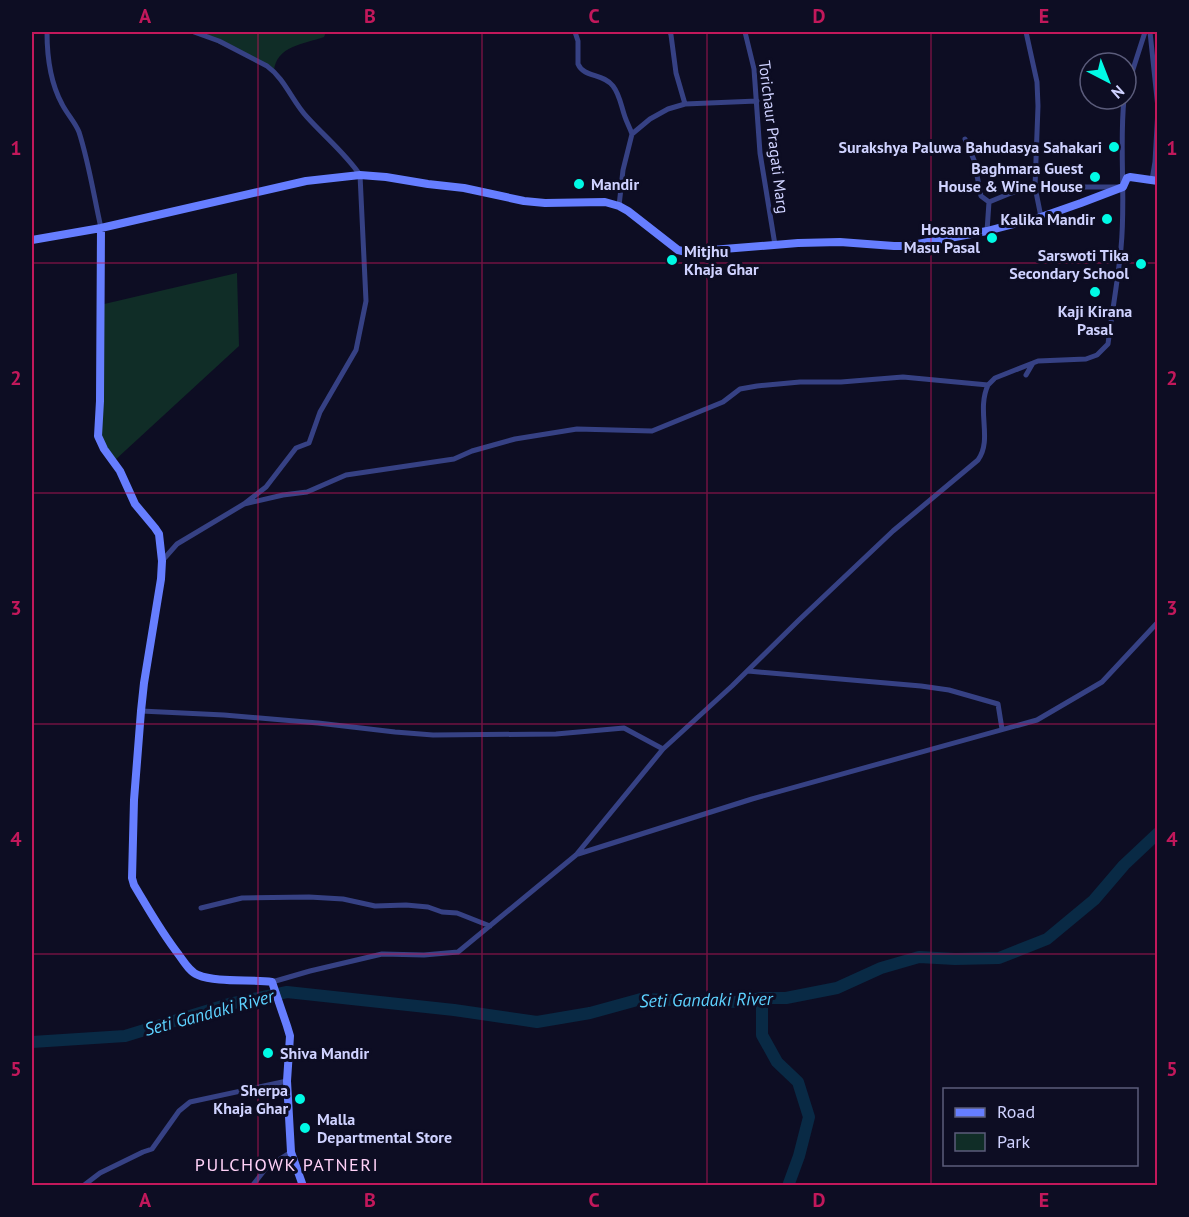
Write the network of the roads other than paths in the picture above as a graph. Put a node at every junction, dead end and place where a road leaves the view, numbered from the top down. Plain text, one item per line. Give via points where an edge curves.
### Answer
1 (47, 32) edge
2 (194, 32) edge
3 (576, 32) edge
4 (670, 32) edge
5 (745, 32) edge
6 (1026, 32) edge
7 (1146, 32) edge
8 (1150, 32) edge
9 (1138, 56) edge
10 (757, 101) junction
11 (684, 104) junction
12 (1158, 109) edge
13 (1123, 111) edge
14 (632, 134) junction
15 (965, 140) dead end
16 (360, 175) junction
17 (1155, 180) edge
18 (1035, 187) junction
19 (1124, 187) junction
20 (989, 202) junction
21 (619, 206) junction
22 (1041, 217) junction
23 (100, 228) junction
24 (987, 231) junction
25 (32, 240) edge
26 (775, 245) junction
27 (1033, 363) junction
28 (1026, 375) dead end
29 (988, 385) junction
30 (244, 504) junction
31 (162, 561) junction
32 (1158, 622) edge
33 (748, 671) junction
34 (141, 711) junction
35 (1002, 729) junction
36 (663, 749) junction
37 (576, 855) junction
38 (201, 908) dead end
39 (490, 926) junction
40 (272, 982) junction
41 (287, 1081) junction
42 (291, 1152) junction
43 (83, 1185) edge
44 (252, 1185) edge
45 (303, 1185) edge

1 - 23 street via 47,57 54,84 61,104 78,129
2 - 16 street via 274,71 305,116
3 - 14 street via 579,68 603,77 613,86
4 - 11 street
5 - 10 street, Torichaur Pragati Marg
6 - 18 street via 1037,82
7 - 9 street
8 - 12 street
10 - 11 street
10 - 26 street, Torichaur Pragati Marg via 760,153
11 - 14 street via 650,119
12 - 17 street
13 - 19 street
14 - 21 street
15 - 20 street via 974,160 981,196
16 - 21 main road via 464,188 524,201 601,201
16 - 23 main road via 296,184
16 - 30 street via 366,301 356,350 320,412 309,443 296,448 266,487
17 - 19 main road via 1130,177
18 - 19 street
18 - 20 street
18 - 22 street
19 - 22 main road
19 - 27 street via 1121,247 1108,344 1086,359
20 - 24 street
21 - 26 main road via 681,252
22 - 24 main road
23 - 25 main road
23 - 31 main road via 98,436 135,504 159,534
24 - 26 main road via 907,246
27 - 28 street
27 - 29 street via 995,378
29 - 30 street via 903,377 757,386 740,389 723,402 652,431 577,429 515,439 454,459 346,476 307,492
29 - 33 street via 983,404 985,446 978,460 893,531
30 - 31 street via 177,544
31 - 34 main road
32 - 35 street via 1102,682 1037,720
33 - 35 street via 949,690 998,704
33 - 36 street
34 - 36 street via 433,735 556,734 624,728
34 - 40 main road via 132,882 160,931 196,975
35 - 37 street via 752,799
36 - 37 street
37 - 39 street
38 - 39 street via 242,898 322,898 379,906 428,907
39 - 40 street via 458,952 382,954
40 - 41 main road via 290,1036
41 - 42 main road
41 - 43 street via 190,1102 153,1149
42 - 44 street via 267,1167
42 - 45 main road

